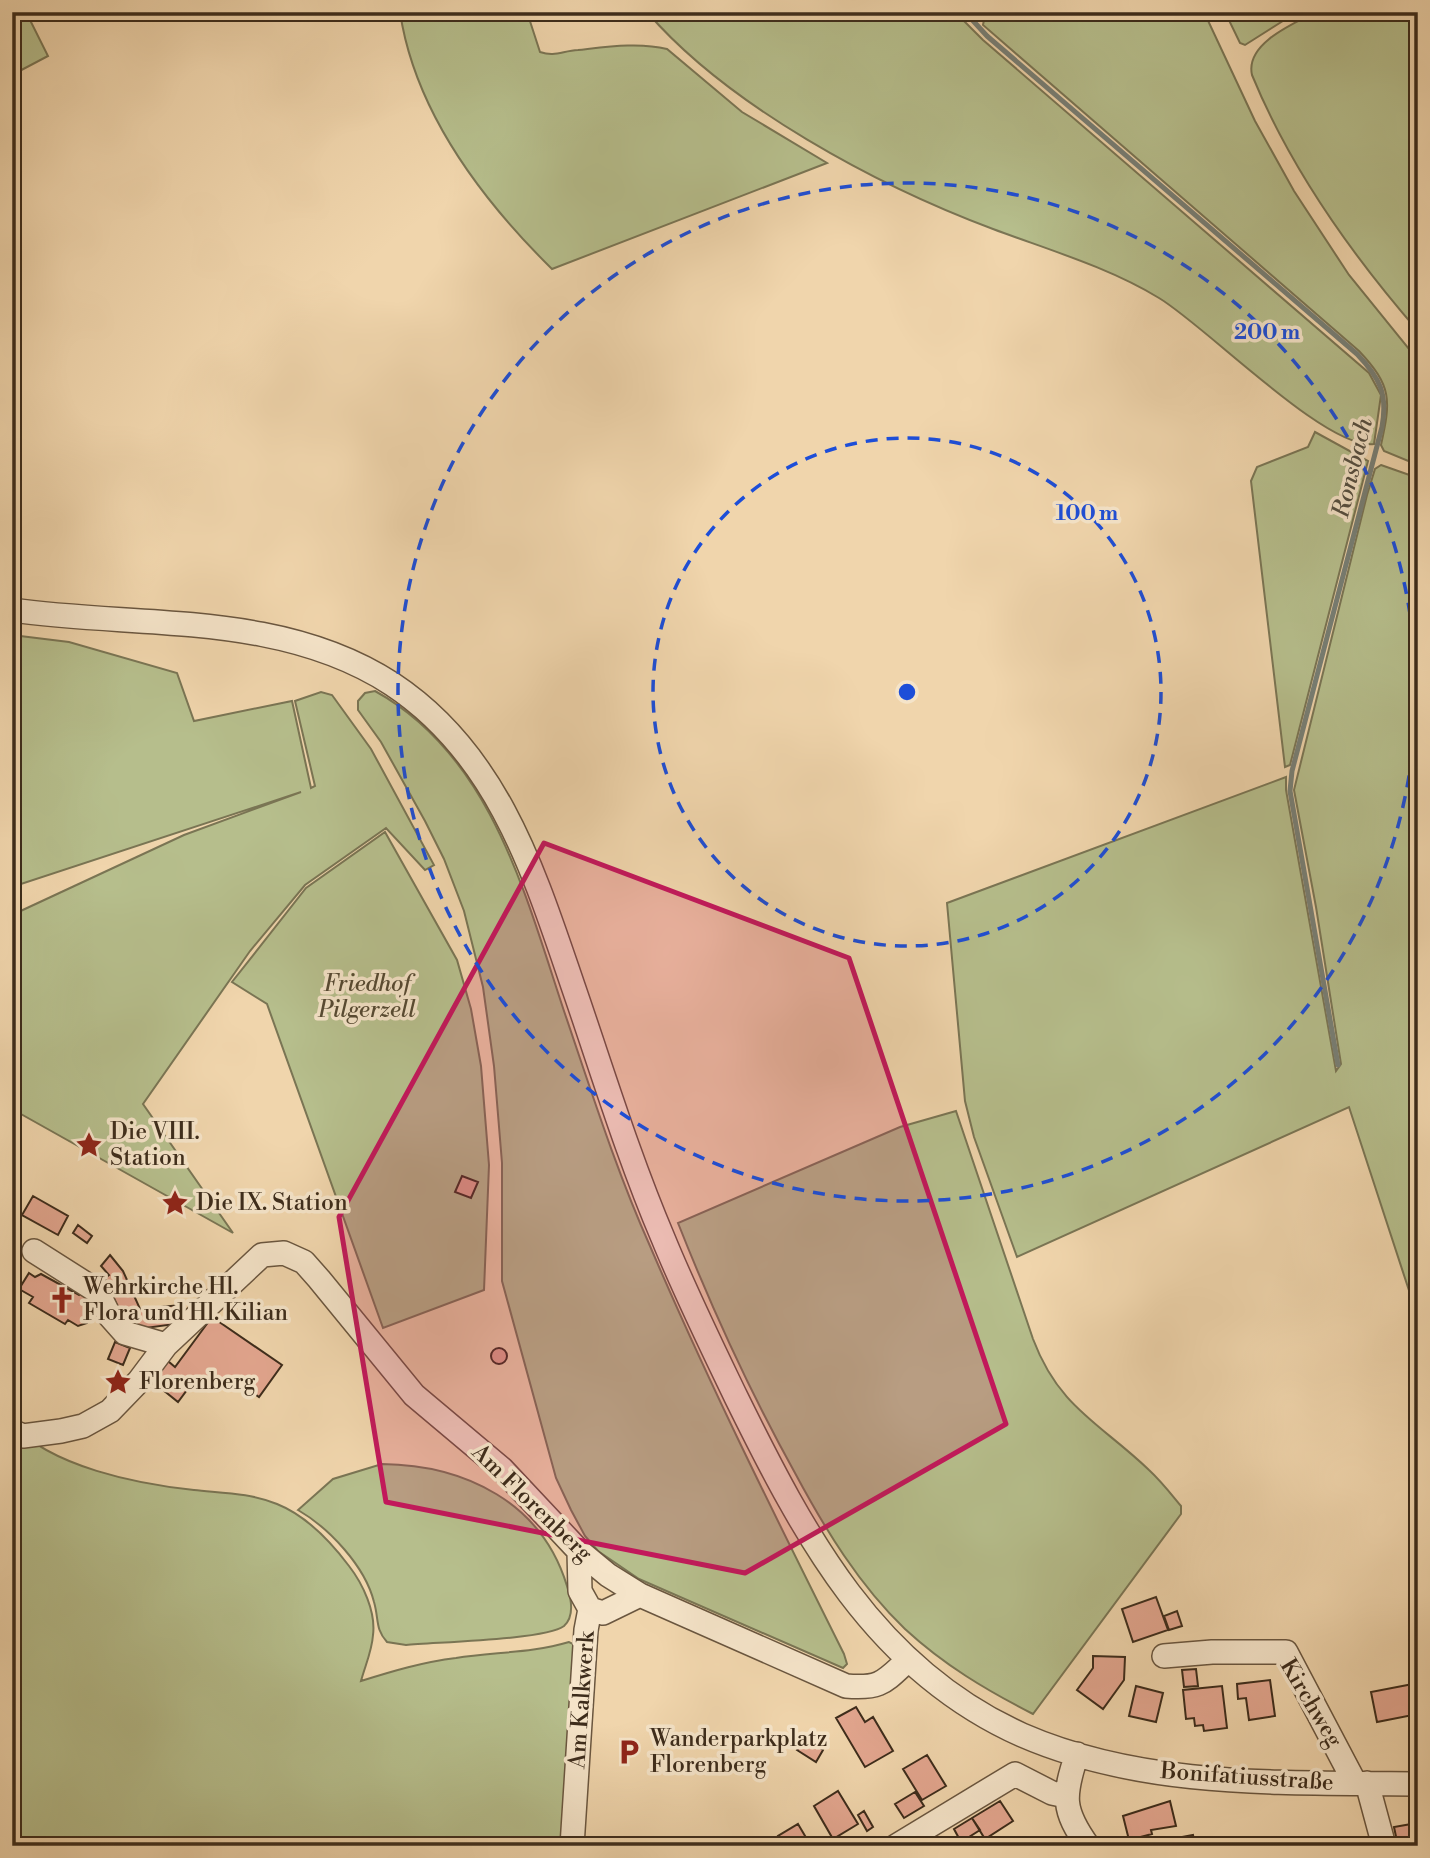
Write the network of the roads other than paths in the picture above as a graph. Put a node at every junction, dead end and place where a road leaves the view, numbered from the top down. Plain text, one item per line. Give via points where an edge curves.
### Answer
1 (12, 610) edge
2 (34, 1251) dead end
3 (166, 1345) junction
4 (12, 1431) edge
5 (579, 1551) junction
6 (640, 1595) junction
7 (590, 1609) junction
8 (1164, 1657) dead end
9 (908, 1660) junction
10 (1077, 1754) junction
11 (1361, 1783) junction
12 (1418, 1784) edge
13 (1066, 1796) junction
14 (572, 1846) edge
15 (896, 1846) edge
16 (1088, 1846) edge
17 (1384, 1846) edge

1 - 9 street, Bonifatiusstraße via 215,628 293,641 357,664 396,687 464,748 495,791 523,846 645,1195 736,1396 790,1505 827,1566 867,1618
2 - 3 street via 97,1291 125,1333
3 - 4 street, Am Florenberg via 139,1381 101,1416 61,1431 23,1436
3 - 5 street, Am Florenberg via 262,1255 284,1253 304,1262 414,1395 502,1469
5 - 6 street, Am Florenberg
5 - 7 street via 580,1591
6 - 7 street, Am Kalkwerk via 603,1613
6 - 9 street, Am Florenberg via 846,1686 883,1684
7 - 14 street, Am Kalkwerk
8 - 11 street, Kirchweg via 1286,1652
9 - 10 street, Bonifatiusstraße via 998,1722
10 - 11 street, Bonifatiusstraße via 1179,1776
10 - 13 street
11 - 12 street, Bonifatiusstraße
11 - 17 street
13 - 15 street via 1015,1774
13 - 16 street via 1069,1818

